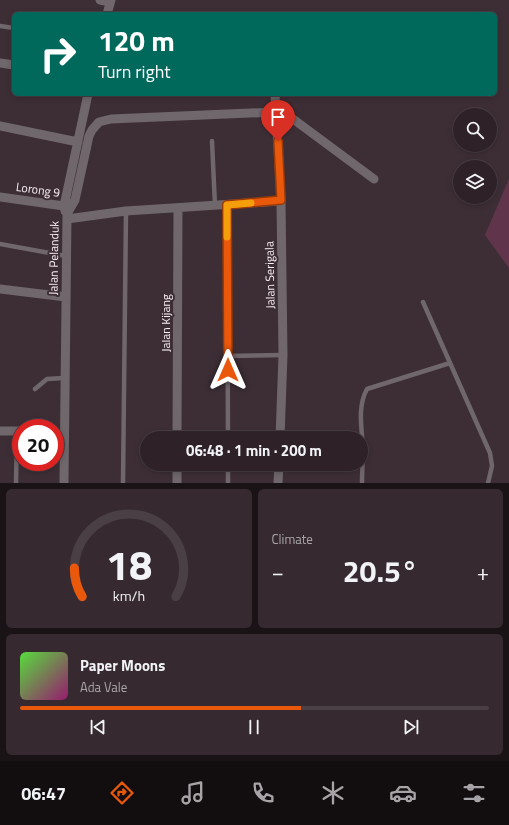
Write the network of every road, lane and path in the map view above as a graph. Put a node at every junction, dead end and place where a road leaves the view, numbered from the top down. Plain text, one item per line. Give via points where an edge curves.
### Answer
1 (100, 0) edge
2 (110, 1) edge
3 (107, 12) edge
4 (0, 26) edge
5 (12, 28) edge
6 (0, 63) edge
7 (12, 65) edge
8 (88, 96) edge
9 (275, 96) edge
10 (276, 112) junction
11 (0, 126) edge
12 (212, 141) dead end
13 (78, 142) junction
14 (374, 179) dead end
15 (0, 197) edge
16 (281, 200) junction
17 (227, 205) junction
18 (215, 206) junction
19 (178, 208) junction
20 (126, 211) junction
21 (66, 213) junction
22 (0, 244) edge
23 (66, 256) junction
24 (0, 289) edge
25 (66, 297) junction
26 (423, 302) dead end
27 (283, 355) junction
28 (228, 356) junction
29 (450, 363) junction
30 (64, 378) junction
31 (35, 389) dead end
32 (60, 419) edge
33 (0, 431) edge
34 (12, 431) edge
35 (177, 431) edge
36 (228, 431) edge
37 (280, 431) edge
38 (17, 471) edge
39 (63, 471) edge
40 (177, 471) edge
41 (228, 471) edge
42 (279, 471) edge
43 (16, 483) edge
44 (64, 483) edge
45 (123, 483) edge
46 (177, 483) edge
47 (228, 483) edge
48 (278, 483) edge
49 (362, 483) edge
50 (488, 483) edge

1 - 2 street
2 - 3 street
4 - 5 lane
6 - 7 street
8 - 13 street
9 - 10 street, Jalan Serigala
10 - 14 street, Jalan Pelanduk via 293,119
10 - 16 street, Jalan Serigala
10 - 21 street, Jalan Pelanduk via 111,119 99,122 90,136 75,200
11 - 13 street
12 - 18 lane
13 - 21 street
15 - 21 street, Lorong 9
16 - 17 street, Lorong 9
16 - 27 street, Jalan Serigala
17 - 18 street, Lorong 9
17 - 28 lane
18 - 19 street, Lorong 9
19 - 20 street, Lorong 9
19 - 35 street, Jalan Kijang
20 - 21 street, Lorong 9
20 - 45 lane
21 - 23 street, Jalan Pelanduk
22 - 23 lane
23 - 25 street, Jalan Pelanduk
24 - 25 street
25 - 30 street, Jalan Pelanduk
26 - 29 lane
27 - 28 lane
27 - 37 street, Jalan Serigala
28 - 36 lane
29 - 49 lane via 368,390 364,395 361,416
29 - 50 lane via 490,453 492,466
30 - 31 lane via 48,379
30 - 32 street, Jalan Pelanduk
33 - 34 street
38 - 43 lane
39 - 44 street, Jalan Pelanduk
40 - 46 street
41 - 47 lane
42 - 48 street

